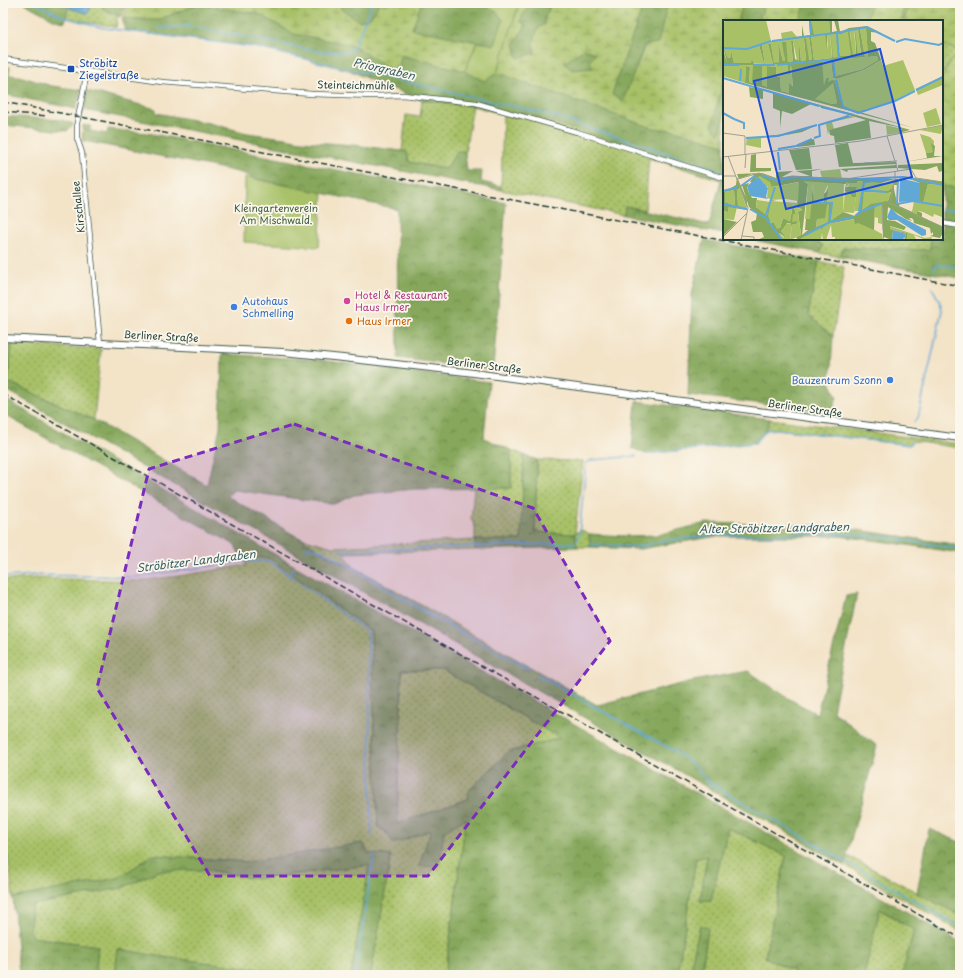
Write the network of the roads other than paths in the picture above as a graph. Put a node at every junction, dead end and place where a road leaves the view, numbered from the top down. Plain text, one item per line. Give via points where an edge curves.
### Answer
1 (3, 59) edge
2 (87, 72) junction
3 (723, 178) edge
4 (943, 223) edge
5 (960, 226) edge
6 (3, 338) edge
7 (100, 342) junction
8 (960, 438) edge

1 - 2 street, Steinteichmühle
2 - 3 street, Steinteichmühle via 162,82 312,94 403,95 476,104 577,132
2 - 7 street, Kirschallee via 77,124 77,138 82,153
4 - 5 street
6 - 7 main road, Berliner Straße
7 - 8 main road, Berliner Straße via 283,352 343,358

